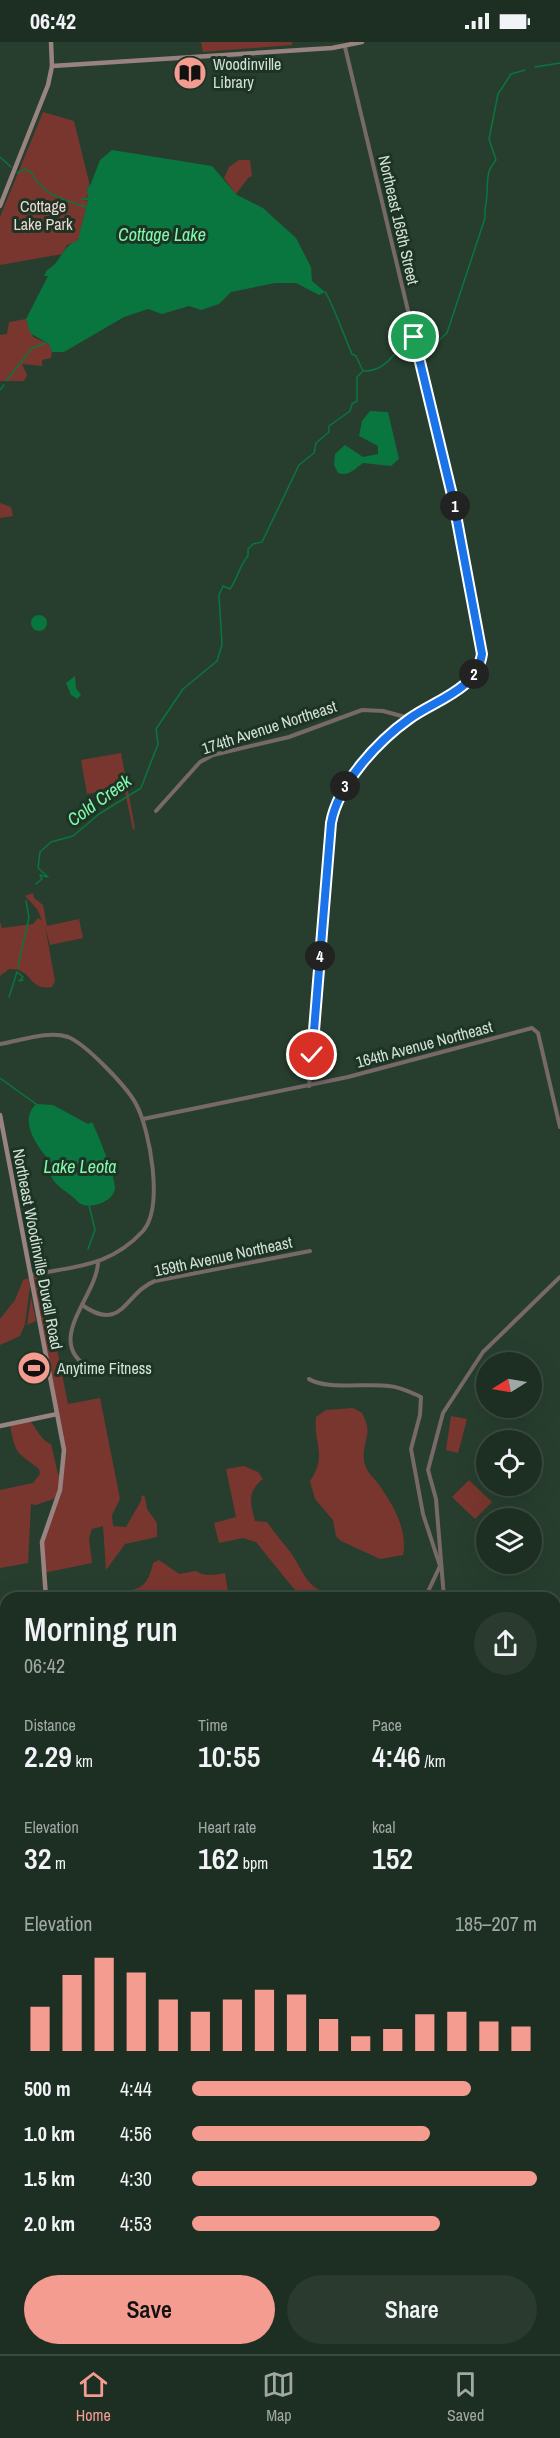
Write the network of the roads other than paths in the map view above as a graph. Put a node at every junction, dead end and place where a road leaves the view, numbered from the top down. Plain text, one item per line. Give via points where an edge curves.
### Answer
1 (51, 42) edge
2 (362, 42) edge
3 (345, 47) junction
4 (52, 66) junction
5 (0, 206) edge
6 (409, 719) junction
7 (156, 811) dead end
8 (0, 1044) edge
9 (309, 1086) junction
10 (0, 1115) edge
11 (143, 1119) junction
12 (560, 1127) edge
13 (310, 1251) dead end
14 (98, 1263) junction
15 (31, 1275) junction
16 (560, 1277) edge
17 (82, 1305) junction
18 (91, 1369) dead end
19 (309, 1379) dead end
20 (57, 1414) junction
21 (0, 1426) edge
22 (440, 1566) junction
23 (46, 1592) edge
24 (428, 1592) edge
25 (443, 1592) edge
26 (0, 1866) edge
27 (0, 1885) edge

1 - 4 main road
2 - 3 main road
3 - 4 main road
3 - 6 street, Northeast 165th Street via 453,499 481,641 482,660 472,679
4 - 5 main road via 45,96
6 - 7 street, 174th Avenue Northeast via 362,710 289,737 213,755 200,762
6 - 9 street via 351,779 335,805
8 - 11 street via 57,1035 73,1040 125,1088
9 - 11 street, 164th Avenue Northeast
9 - 12 street, 164th Avenue Northeast via 536,1028
10 - 15 main road, Northeast Woodinville Duvall Road
11 - 14 street via 155,1191 151,1216 137,1236
13 - 17 street, 159th Avenue Northeast via 155,1281 116,1313 98,1314
14 - 15 street
14 - 17 street via 95,1284
15 - 20 main road, Northeast Woodinville Duvall Road
16 - 22 street via 483,1352 446,1406 428,1473 436,1499
17 - 18 street via 75,1315 71,1344
19 - 22 street via 325,1384 387,1386 420,1397 420,1415 411,1449 423,1514
20 - 21 main road
20 - 23 main road, Northeast Woodinville Duvall Road via 64,1465 60,1490 42,1542
22 - 24 street
22 - 25 street
26 - 27 main road

